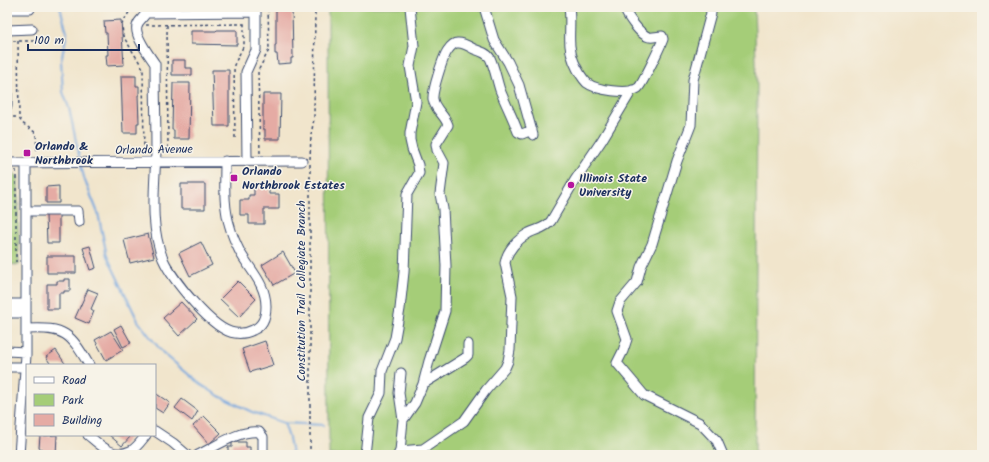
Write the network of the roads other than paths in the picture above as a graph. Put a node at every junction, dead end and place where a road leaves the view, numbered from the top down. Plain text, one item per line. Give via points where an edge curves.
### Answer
1 (410, 7) edge
2 (484, 7) edge
3 (569, 7) edge
4 (624, 7) edge
5 (710, 7) edge
6 (30, 9) dead end
7 (7, 10) edge
8 (147, 10) edge
9 (256, 10) edge
10 (32, 29) dead end
11 (7, 30) edge
12 (7, 67) edge
13 (7, 83) edge
14 (632, 90) junction
15 (7, 106) edge
16 (225, 161) junction
17 (247, 161) junction
18 (302, 161) dead end
19 (155, 162) junction
20 (11, 163) edge
21 (26, 163) junction
22 (26, 211) junction
23 (79, 222) dead end
24 (7, 304) edge
25 (26, 308) junction
26 (7, 313) edge
27 (27, 328) junction
28 (468, 344) dead end
29 (7, 351) edge
30 (26, 352) junction
31 (88, 364) edge
32 (7, 367) edge
33 (25, 367) junction
34 (401, 373) dead end
35 (424, 384) junction
36 (403, 420) junction
37 (156, 432) edge
38 (89, 436) edge
39 (145, 436) edge
40 (365, 449) edge
41 (399, 453) edge
42 (19, 455) edge
43 (187, 455) edge
44 (198, 455) edge
45 (263, 455) edge
46 (723, 455) edge

1 - 40 street via 414,46 410,66 416,102 410,140 419,173 407,194 404,272 395,338 382,371 382,393 369,418
2 - 35 street via 494,40 519,86 533,133 518,132 486,54 462,43 452,45 443,59 432,97 448,125 436,144 444,163 440,194 446,266 445,311
3 - 14 street via 569,42 572,56 588,83 608,90
4 - 14 street via 631,21 645,35 663,38 644,79 639,87
5 - 46 street via 711,13 693,80 691,125 637,282 620,302 617,311 627,338 617,364 644,395 700,423 717,441
6 - 7 street
8 - 9 street
8 - 19 street via 136,32 155,64
9 - 17 street via 256,50 246,72
10 - 11 street
12 - 13 street
13 - 15 street
14 - 41 street via 551,221 520,240 506,258 512,296 510,350 505,368 464,421 423,449
16 - 17 street, Orlando Avenue
16 - 19 street, Orlando Avenue
16 - 19 street via 226,210 230,227 240,252 263,289 266,306 263,322 247,333 234,334 213,321 176,281 164,259 155,231
17 - 18 street, Orlando Avenue
19 - 21 street, Orlando Avenue
20 - 21 street, Orlando Avenue
21 - 22 street
22 - 23 street via 78,211
22 - 25 street
24 - 25 street
25 - 26 street
25 - 27 street
27 - 30 street
27 - 31 street via 50,328 64,333 75,343
28 - 35 street via 468,354 465,358
29 - 30 street
30 - 33 street
32 - 33 street
33 - 42 street
34 - 36 street via 399,393
35 - 36 street
36 - 41 street
37 - 43 street
38 - 39 street via 107,451 120,453 131,451
44 - 45 street via 252,431 259,432 263,437

